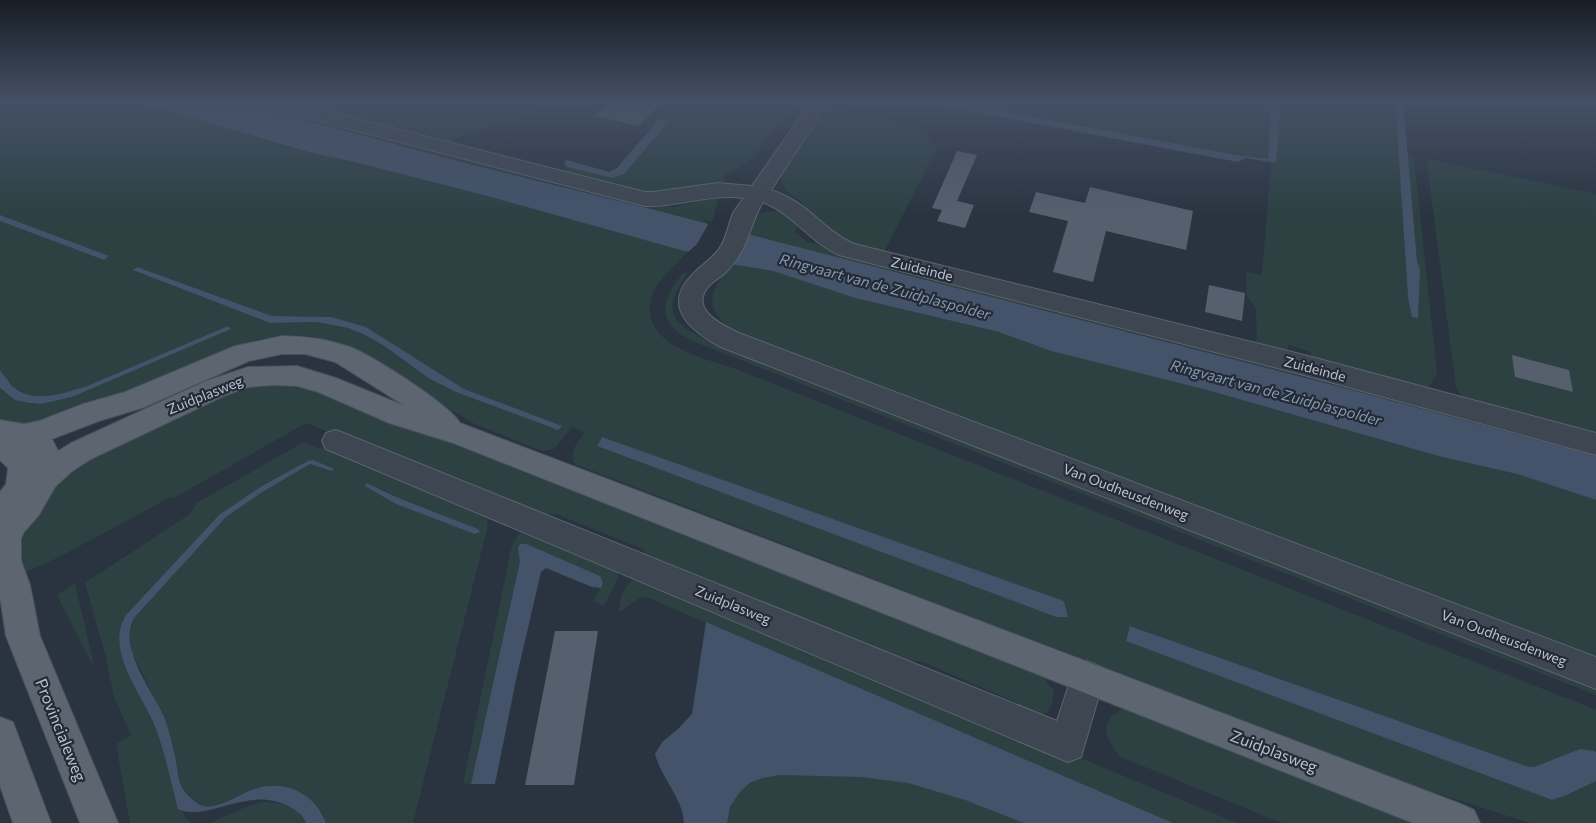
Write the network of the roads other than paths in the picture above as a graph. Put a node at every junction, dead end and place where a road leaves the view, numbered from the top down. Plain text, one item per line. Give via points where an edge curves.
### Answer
1 (410, 138) edge
2 (795, 138) edge
3 (758, 194) junction
4 (462, 435) junction
5 (336, 441) dead end
6 (15, 442) edge
7 (1596, 444) edge
8 (46, 478) junction
9 (4, 524) edge
10 (0, 604) edge
11 (23, 636) junction
12 (1596, 673) edge
13 (1087, 678) junction
14 (0, 735) edge
15 (32, 823) edge
16 (99, 823) edge
17 (1461, 823) edge

1 - 3 street, Zuideinde via 645,199 729,189
2 - 3 street, Van Oudheusdenweg
3 - 7 street, Zuideinde via 790,205 833,245 847,250 1294,363
3 - 12 street, Van Oudheusdenweg via 693,290 697,319 707,328 730,340
4 - 6 main road, Zuidplasweg via 417,400 343,354 304,345 282,345 244,353 132,401 97,421
4 - 8 main road, Zuidplasweg via 297,376 248,377 179,404 81,451
4 - 13 main road, Zuidplasweg
5 - 13 street, Zuidplasweg via 1068,744
6 - 8 main road via 48,460
6 - 9 main road via 23,475
8 - 9 main road via 33,502
9 - 11 main road, Provincialeweg via 5,560 14,585
10 - 11 main road, Provincialeweg
11 - 16 main road, Provincialeweg
13 - 17 main road, Zuidplasweg
14 - 15 main road

